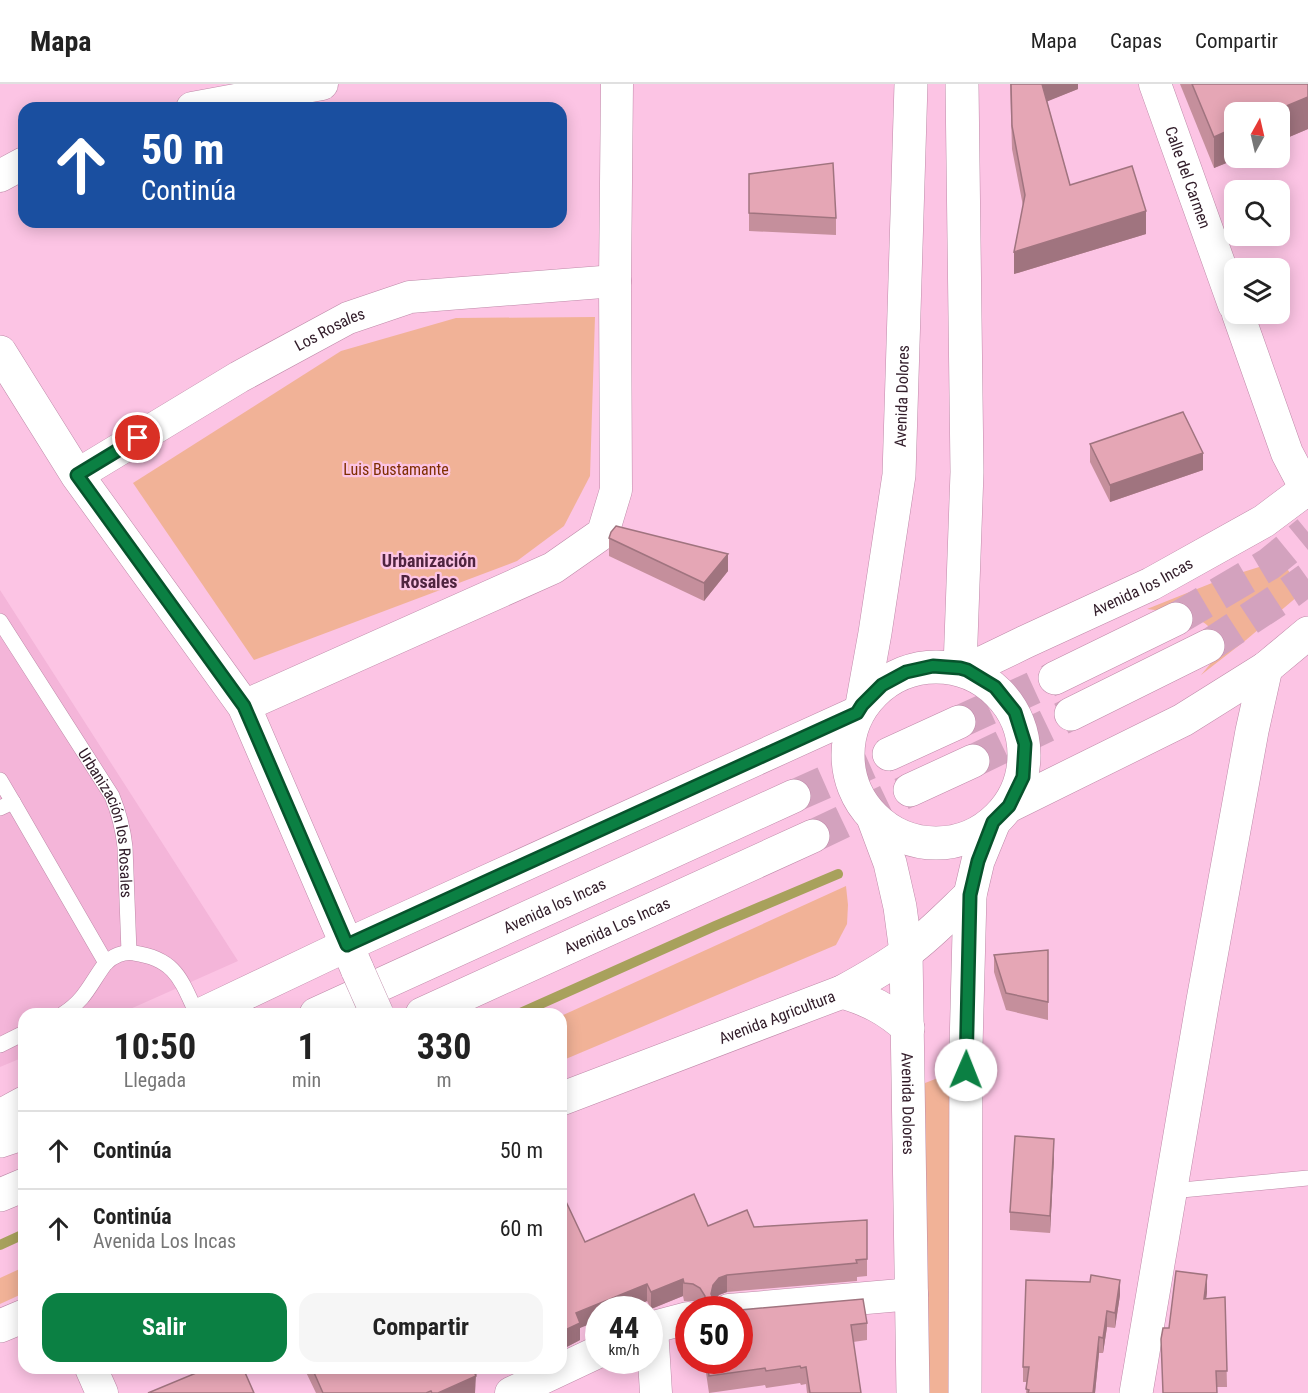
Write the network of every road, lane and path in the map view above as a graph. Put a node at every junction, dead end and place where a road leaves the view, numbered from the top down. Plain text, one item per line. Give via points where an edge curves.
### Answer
1 (322, 84) edge
2 (617, 84) edge
3 (911, 84) edge
4 (962, 84) edge
5 (1155, 84) edge
6 (224, 102) edge
7 (18, 166) edge
8 (0, 176) edge
9 (1224, 277) edge
10 (615, 280) junction
11 (1242, 324) edge
12 (0, 352) edge
13 (77, 475) junction
14 (1307, 490) edge
15 (1176, 620) tunnel mouth
16 (0, 621) edge
17 (1308, 633) edge
18 (1208, 646) tunnel mouth
19 (1266, 668) junction
20 (963, 669) junction
21 (1055, 678) tunnel mouth
22 (244, 706) junction
23 (860, 709) junction
24 (1071, 714) tunnel mouth
25 (959, 722) tunnel mouth
26 (890, 754) tunnel mouth
27 (973, 761) tunnel mouth
28 (0, 780) edge
29 (910, 790) tunnel mouth
30 (794, 796) tunnel mouth
31 (6, 805) edge
32 (1001, 814) junction
33 (874, 820) junction
34 (813, 836) tunnel mouth
35 (970, 895) junction
36 (129, 952) junction
37 (906, 952) junction
38 (353, 958) junction
39 (106, 963) junction
40 (842, 992) junction
41 (72, 1008) edge
42 (194, 1008) edge
43 (218, 1008) edge
44 (329, 1008) edge
45 (374, 1008) edge
46 (435, 1008) edge
47 (908, 1028) junction
48 (18, 1037) edge
49 (0, 1045) edge
50 (567, 1097) edge
51 (18, 1106) edge
52 (0, 1116) edge
53 (18, 1135) edge
54 (0, 1141) edge
55 (1308, 1178) edge
56 (18, 1188) edge
57 (1171, 1191) junction
58 (0, 1196) edge
59 (912, 1294) junction
60 (753, 1308) edge
61 (18, 1318) edge
62 (0, 1326) edge
63 (585, 1358) edge
64 (567, 1367) edge
65 (94, 1374) edge
66 (551, 1374) edge
67 (655, 1374) edge
68 (102, 1393) edge
69 (511, 1393) edge
70 (656, 1393) edge
71 (913, 1393) edge
72 (965, 1393) edge
73 (1136, 1393) edge

1 - 6 street
2 - 10 street
3 - 23 main road, Avenida Dolores via 899,475
4 - 20 main road via 968,472
5 - 9 street, Calle del Carmen
7 - 8 street
10 - 13 street, Los Rosales via 410,297 348,318 239,376
10 - 22 street via 616,490 603,533 553,568
11 - 14 street via 1287,453
12 - 13 main road
13 - 22 main road
14 - 20 main road, Avenida los Incas via 1264,521 1151,584
15 - 21 main road
16 - 36 lane, Urbanización los Rosales via 120,814
17 - 19 main road
18 - 24 main road
19 - 32 main road via 1183,720
19 - 57 main road
20 - 23 main road via 933,666 906,672 882,685
20 - 32 main road via 995,687 1015,712 1025,744 1023,777
22 - 38 main road
23 - 33 main road via 848,740 848,769 857,796
23 - 38 main road
25 - 26 main road
27 - 29 main road
28 - 31 lane
30 - 44 main road, Avenida los Incas
31 - 39 lane
32 - 33 main road via 973,837 949,842 922,842 897,834
32 - 35 main road via 978,861
33 - 37 main road, Avenida Dolores via 890,862
34 - 46 main road, Avenida Los Incas
35 - 37 main road, Avenida Agricultura
35 - 72 main road
36 - 39 lane
36 - 42 lane via 167,963 182,981
37 - 40 main road, Avenida Agricultura
37 - 47 main road, Avenida Dolores
38 - 43 main road
38 - 45 main road, bridge
39 - 41 lane
40 - 47 main road via 878,1005
40 - 50 main road, Avenida Agricultura
47 - 59 main road, Avenida Dolores
48 - 49 lane
51 - 52 main road
53 - 54 main road
55 - 57 lane
56 - 58 main road
57 - 73 main road
59 - 60 street
59 - 71 main road, Avenida Dolores
61 - 62 main road
63 - 64 street
65 - 68 street
66 - 69 street
67 - 70 street

